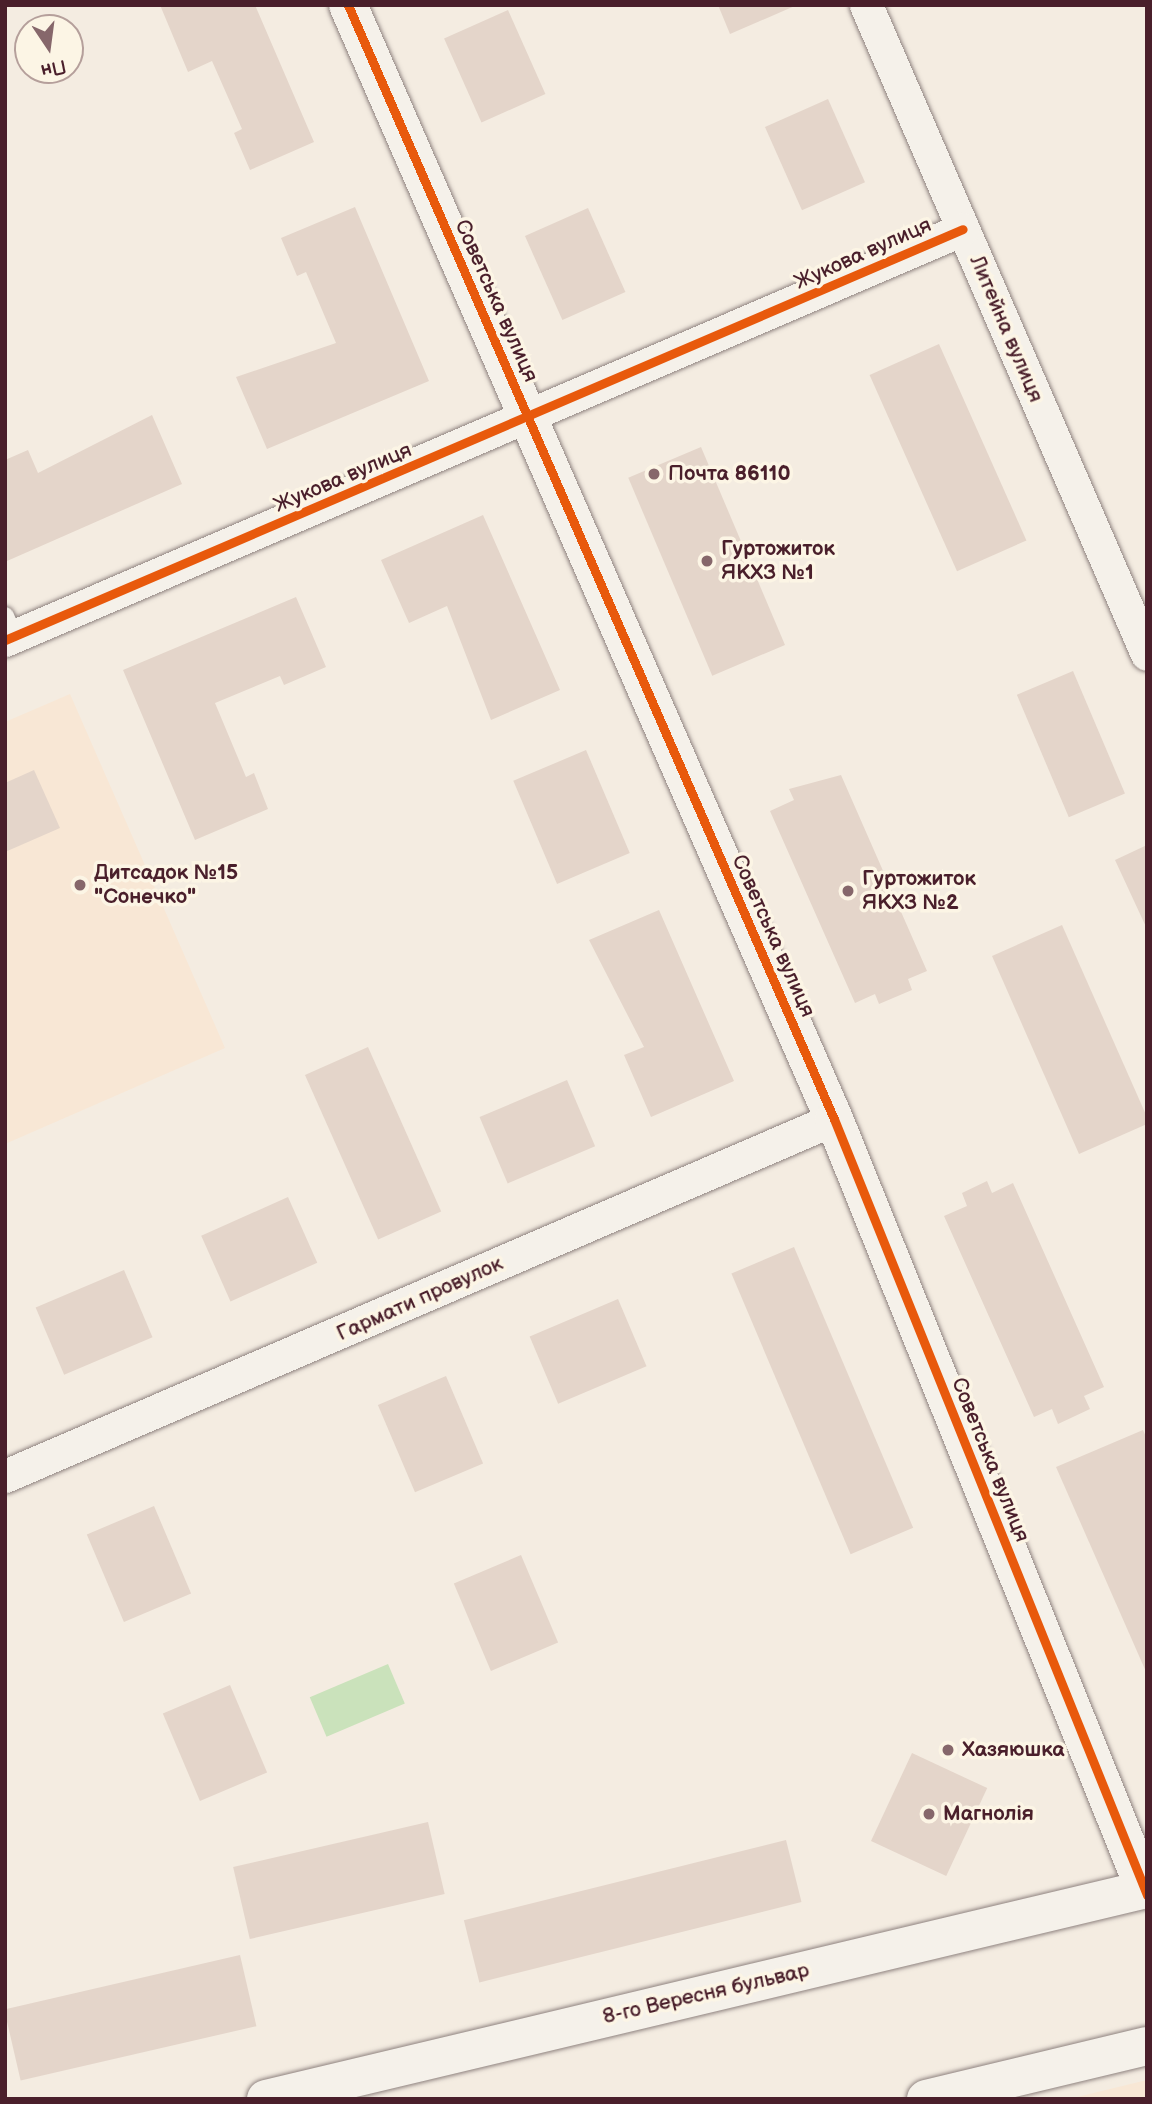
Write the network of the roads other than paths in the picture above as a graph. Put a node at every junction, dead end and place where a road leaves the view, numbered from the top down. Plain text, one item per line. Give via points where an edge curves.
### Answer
1 (348, 5) edge
2 (866, 5) edge
3 (963, 229) junction
4 (529, 419) junction
5 (8, 631) edge
6 (1147, 653) edge
7 (834, 1119) junction
8 (5, 1476) edge
9 (1146, 1891) edge
10 (1147, 2046) edge
11 (266, 2099) edge
12 (926, 2099) edge

1 - 4 street, Советська вулиця
2 - 3 street, Литейна вулиця
3 - 4 street, Жукова вулиця
3 - 6 street, Литейна вулиця
4 - 5 street, Жукова вулиця
4 - 7 street, Советська вулиця
7 - 8 street, Гармати провулок
7 - 9 street, Советська вулиця
9 - 11 street, 8-го Вересня бульвар
10 - 12 street

